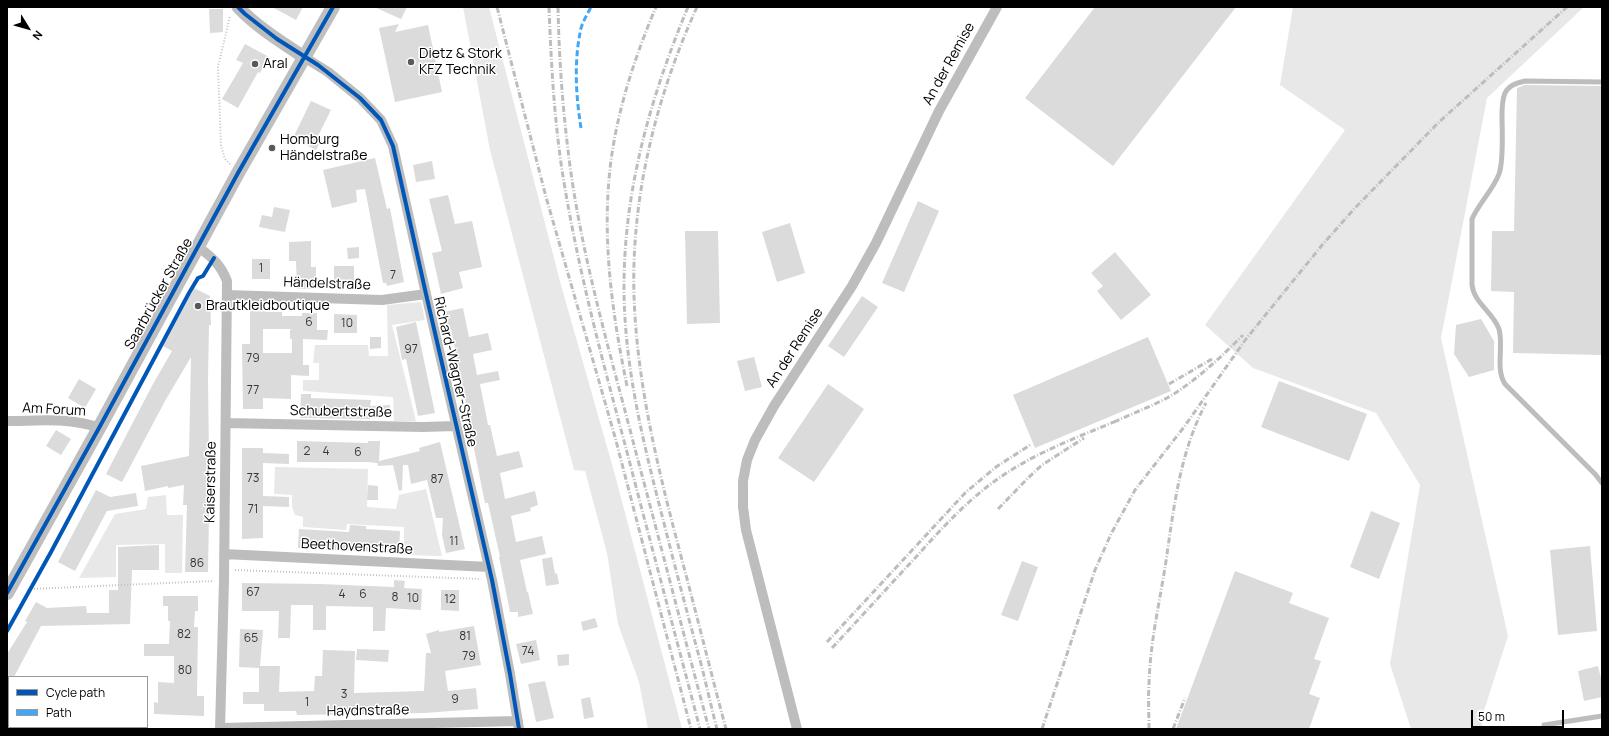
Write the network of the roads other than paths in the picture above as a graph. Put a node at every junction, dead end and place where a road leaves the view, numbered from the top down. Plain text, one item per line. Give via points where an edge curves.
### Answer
1 (333, 7) edge
2 (996, 7) edge
3 (234, 11) edge
4 (304, 57) junction
5 (1602, 82) edge
6 (198, 247) junction
7 (426, 294) junction
8 (227, 295) junction
9 (7, 421) edge
10 (226, 424) junction
11 (456, 426) junction
12 (99, 428) junction
13 (1602, 483) edge
14 (224, 554) junction
15 (489, 567) junction
16 (7, 593) edge
17 (1602, 716) edge
18 (518, 725) edge
19 (1544, 726) dead end
20 (220, 728) edge
21 (797, 729) edge

1 - 4 main road, Saarbrücker Straße
2 - 21 street, An der Remise via 942,104 876,243 852,286 774,406 747,460 743,481 746,530
3 - 4 street via 245,14
4 - 6 main road, Saarbrücker Straße
4 - 7 street, Richard-Wagner-Straße via 328,72 360,98 381,120 388,132 398,162
5 - 13 lane via 1525,81 1513,85 1505,93 1502,105 1499,173 1472,219 1473,292 1493,318 1499,332 1500,377
6 - 8 street, Kaiserstraße via 214,258 224,272
6 - 12 main road, Saarbrücker Straße
7 - 8 street, Händelstraße via 382,300
7 - 11 street, Richard-Wagner-Straße
8 - 10 street, Kaiserstraße
9 - 12 street, Am Forum via 69,422
10 - 11 street, Schubertstraße
10 - 14 street, Kaiserstraße
11 - 15 street, Richard-Wagner-Straße
12 - 16 main road, Saarbrücker Straße
14 - 15 street, Beethovenstraße
14 - 20 street, Kaiserstraße
15 - 18 street, Richard-Wagner-Straße
17 - 19 lane
18 - 20 street, Haydnstraße

